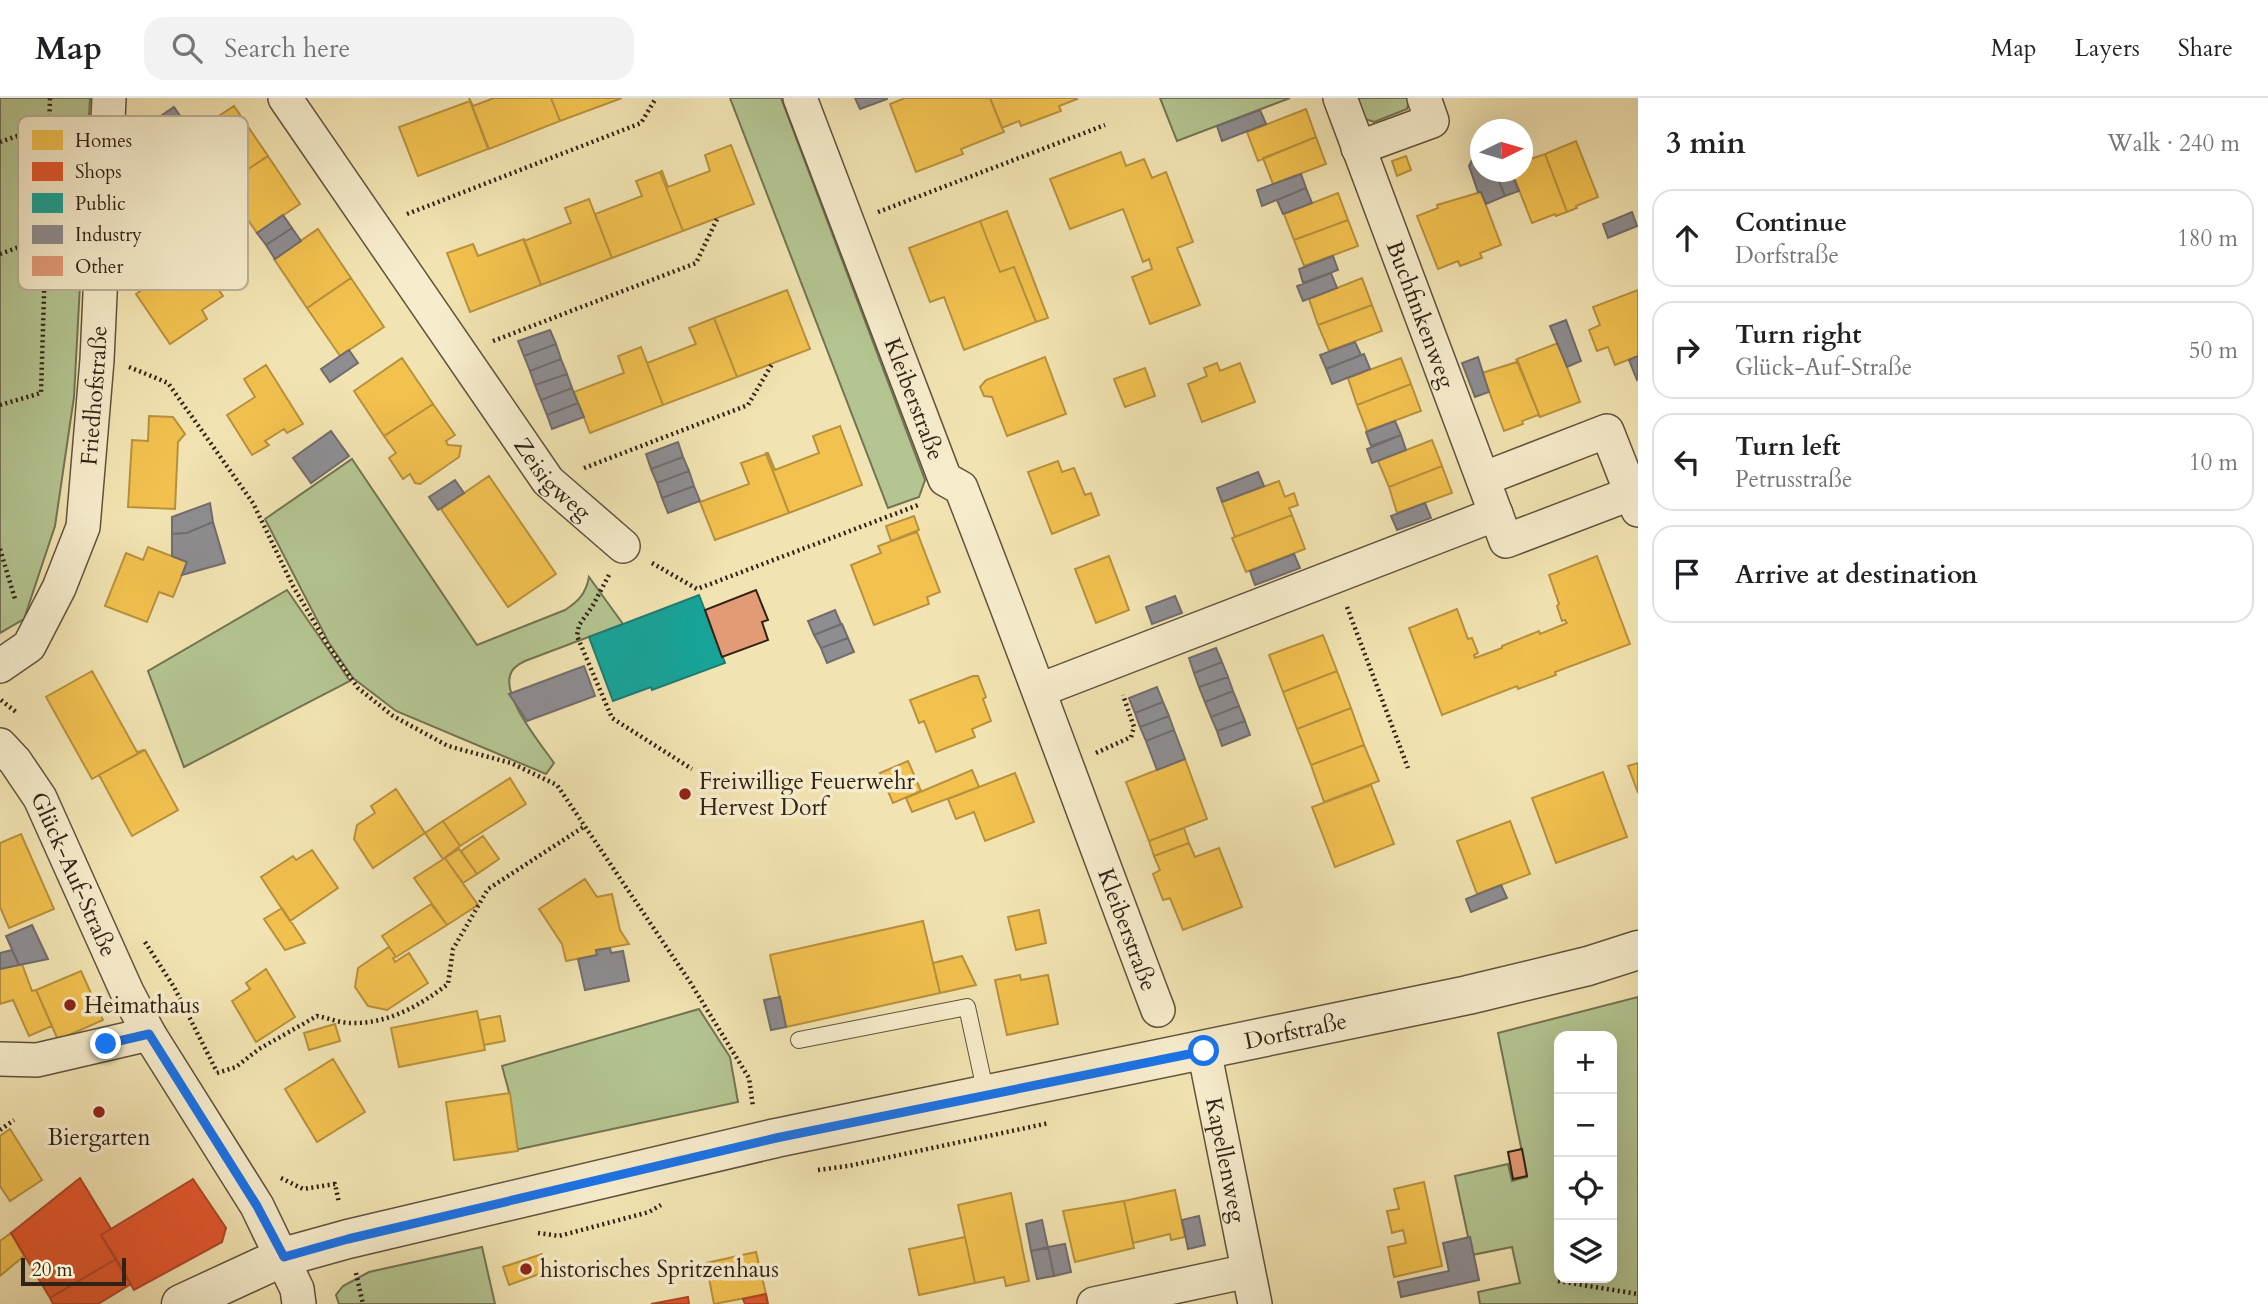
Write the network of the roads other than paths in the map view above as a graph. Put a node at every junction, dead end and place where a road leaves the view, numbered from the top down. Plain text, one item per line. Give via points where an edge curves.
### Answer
1 (285, 98) edge
2 (800, 98) edge
3 (1340, 98) edge
4 (1424, 98) edge
5 (1358, 148) junction
6 (100, 290) edge
7 (1483, 479) junction
8 (1635, 502) edge
9 (1496, 514) junction
10 (623, 546) road end
11 (0, 666) edge
12 (1040, 690) junction
13 (0, 745) edge
14 (1638, 950) edge
15 (1158, 1010) dead end
16 (149, 1034) junction
17 (799, 1040) dead end
18 (1204, 1051) junction
19 (0, 1059) edge
20 (986, 1094) junction
21 (284, 1257) junction
22 (1248, 1271) junction
23 (181, 1304) edge
24 (299, 1304) edge
25 (1094, 1304) edge
26 (1255, 1304) edge

1 - 10 street, Zeisigweg via 548,481
2 - 12 street, Kleiberstraße via 945,479 961,488
3 - 5 street, Buchfinkenweg
4 - 5 street via 1432,121
5 - 7 street, Buchfinkenweg
6 - 11 street, Friedhofstraße via 83,527 29,646
7 - 8 street, Buchfinkenweg via 1607,431
7 - 9 street, Buchfinkenweg
8 - 9 street, Buchfinkenweg via 1506,541
9 - 12 street
12 - 15 street, Kleiberstraße
13 - 16 street, Glück-Auf-Straße via 40,798
14 - 18 street, Dorfstraße via 1468,995
16 - 19 street via 37,1060
16 - 21 street, Glück-Auf-Straße
17 - 20 lane via 967,1007
18 - 20 street, Dorfstraße
18 - 22 street, Kapellenweg
20 - 21 street, Dorfstraße via 758,1142
21 - 23 street, Dorfstraße
21 - 24 street, Glück-Auf-Straße
22 - 25 street
22 - 26 street, Kapellenweg

